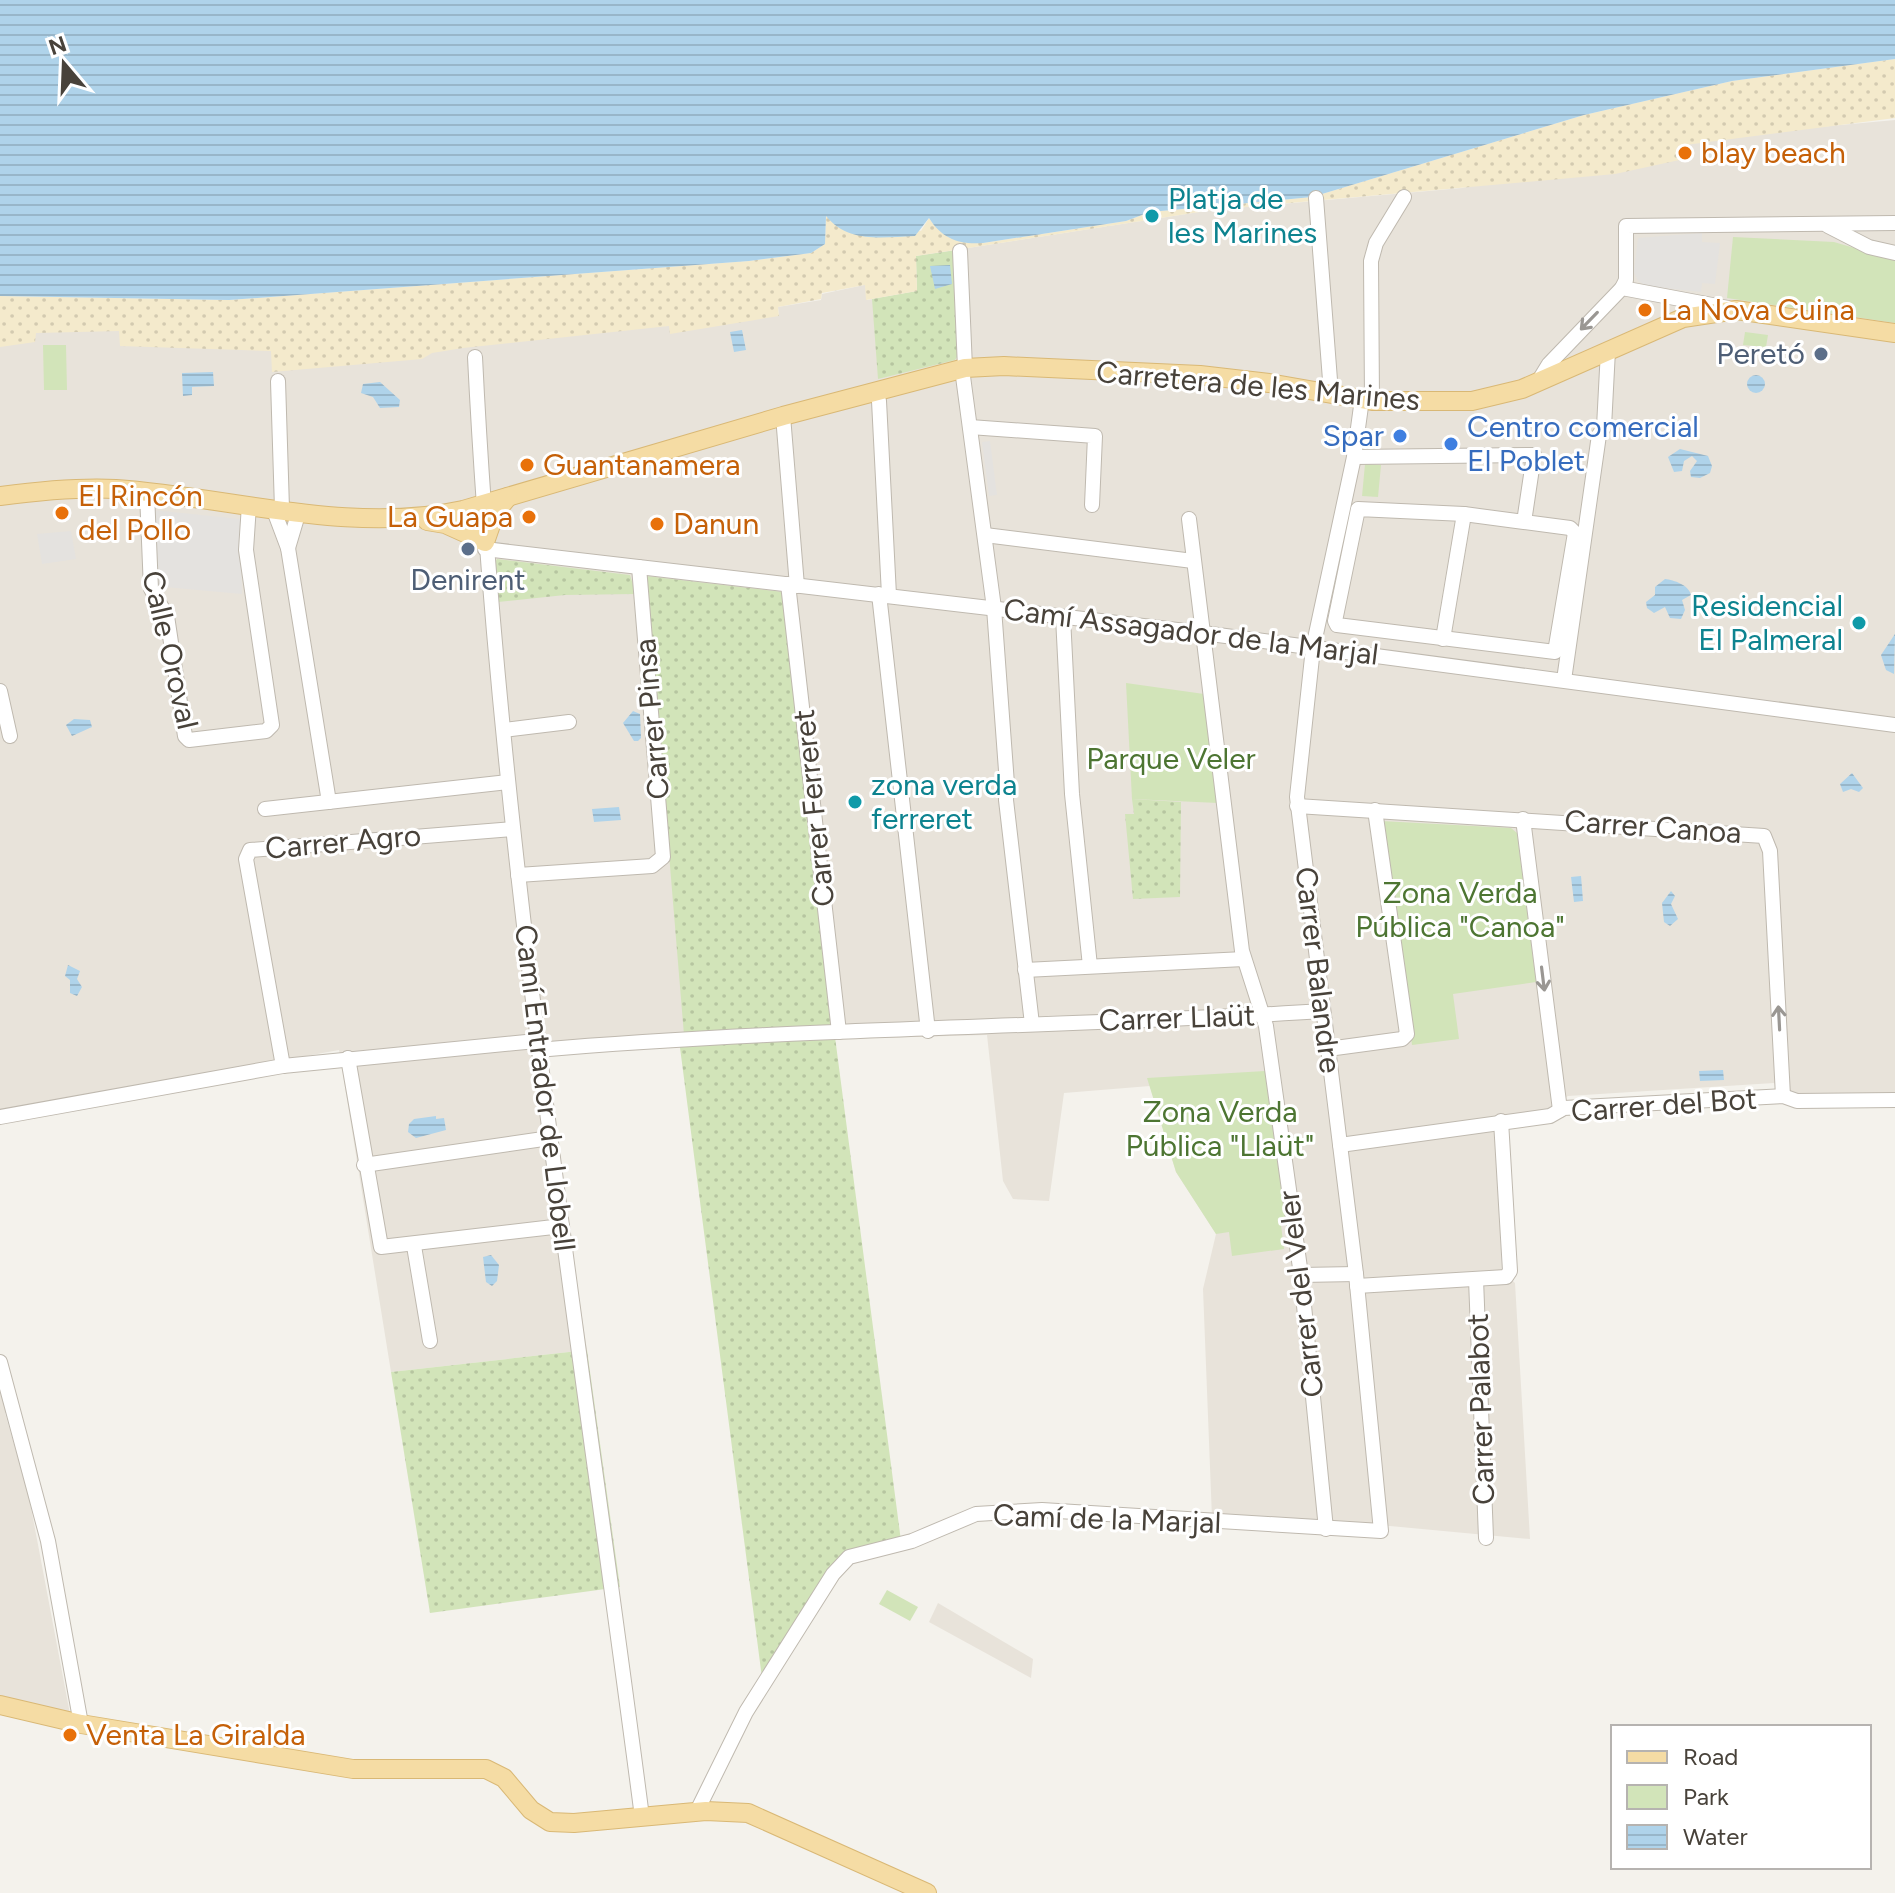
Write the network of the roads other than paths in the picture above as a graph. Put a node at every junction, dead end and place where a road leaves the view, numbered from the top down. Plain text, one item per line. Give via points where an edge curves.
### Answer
1 (1404, 197) dead end
2 (1316, 198) dead end
3 (1895, 223) edge
4 (1824, 224) junction
5 (960, 251) dead end
6 (1895, 253) edge
7 (1622, 288) junction
8 (1736, 310) junction
9 (1895, 333) edge
10 (1608, 350) junction
11 (475, 357) dead end
12 (964, 368) junction
13 (278, 381) dead end
14 (1538, 382) junction
15 (875, 391) junction
16 (1331, 393) junction
17 (1367, 400) junction
18 (783, 416) junction
19 (970, 427) junction
20 (1354, 457) junction
21 (147, 493) junction
22 (0, 496) edge
23 (508, 497) junction
24 (249, 505) junction
25 (482, 505) junction
26 (1092, 505) dead end
27 (285, 509) junction
28 (1464, 514) junction
29 (414, 519) junction
30 (1189, 519) dead end
31 (1524, 522) junction
32 (985, 535) junction
33 (485, 545) junction
34 (288, 548) junction
35 (1193, 561) junction
36 (639, 567) junction
37 (793, 585) junction
38 (884, 595) junction
39 (994, 608) junction
40 (1063, 617) junction
41 (1203, 633) junction
42 (1443, 639) junction
43 (1313, 648) junction
44 (1564, 680) junction
45 (0, 691) edge
46 (569, 722) dead end
47 (1895, 725) edge
48 (504, 730) junction
49 (10, 736) dead end
50 (508, 782) junction
51 (329, 802) junction
52 (1297, 806) junction
53 (265, 809) dead end
54 (1375, 810) junction
55 (1523, 819) junction
56 (513, 829) junction
57 (518, 875) junction
58 (1244, 959) junction
59 (1090, 966) junction
60 (1025, 970) junction
61 (1323, 1011) junction
62 (1262, 1015) junction
63 (1032, 1024) junction
64 (928, 1031) junction
65 (839, 1032) junction
66 (537, 1045) junction
67 (1328, 1049) junction
68 (348, 1058) junction
69 (283, 1066) junction
70 (1783, 1096) junction
71 (1895, 1100) edge
72 (1560, 1110) junction
73 (0, 1117) edge
74 (1501, 1121) junction
75 (550, 1138) junction
76 (1340, 1145) junction
77 (364, 1165) junction
78 (562, 1226) junction
79 (414, 1246) junction
80 (1301, 1275) junction
81 (1476, 1279) junction
82 (1357, 1280) junction
83 (430, 1341) dead end
84 (0, 1362) edge
85 (5, 1406) edge
86 (1326, 1529) junction
87 (1381, 1531) joint
88 (1486, 1538) dead end
89 (0, 1705) edge
90 (81, 1724) junction
91 (697, 1811) junction
92 (642, 1817) junction
93 (927, 1893) edge

1 - 17 street, Carrer Balandre via 1371,261
2 - 16 street
3 - 4 street
4 - 6 street via 1869,247
4 - 7 street via 1626,226
5 - 12 street
7 - 8 street
7 -> 14 street
8 - 9 main road, Carretera de les Marines
8 - 10 main road, Carretera de les Marines via 1683,318
10 - 14 main road, Carretera de les Marines
10 - 44 street via 1604,427
11 - 25 street, Camí Entrador de Llobell
12 - 15 main road, Carretera de les Marines
12 - 16 main road, Carretera de les Marines via 1200,375
12 - 19 street
13 - 27 street
14 - 17 main road, Carretera de les Marines via 1472,401
15 - 18 main road, Carretera de les Marines
15 - 38 street
16 - 17 main road, Carretera de les Marines
17 - 20 street, Carrer Balandre
18 - 23 main road, Carretera de les Marines
18 - 37 street, Carrer Ferreret
19 - 26 street via 1095,436
19 - 32 street
20 - 31 street via 1534,455
20 - 43 street, Carrer Balandre
21 - 22 main road, Carretera de les Marines via 82,489
21 - 24 main road, Carretera de les Marines
21 - 24 street, Calle Oroval via 151,589 167,616 185,736 191,740 266,731 272,725 246,550
23 - 25 main road, Carretera de les Marines
23 - 33 main road via 495,513
24 - 27 main road, Carretera de les Marines
25 - 29 main road, Carretera de les Marines
25 - 33 street, Camí Entrador de Llobell
27 - 29 main road, Carretera de les Marines
27 - 34 street
27 - 34 street
28 - 31 street
28 - 42 street
28 - 42 street via 1358,509 1335,621
29 - 33 main road via 445,524
30 - 35 street, Carrer del Veler
31 - 42 street via 1575,533 1557,650
32 - 35 street
32 - 39 street
33 - 36 street, Camí Assagador de la Marjal
33 - 48 street, Camí Entrador de Llobell
34 - 51 street
35 - 41 street, Carrer del Veler
36 - 37 street, Camí Assagador de la Marjal
36 - 57 street, Carrer Pinsa via 663,857 652,866
37 - 38 street, Camí Assagador de la Marjal
37 - 65 street, Carrer Ferreret
38 - 39 street, Camí Assagador de la Marjal
38 - 64 street
39 - 40 street, Camí Assagador de la Marjal
39 - 60 street via 1006,800
40 - 41 street, Camí Assagador de la Marjal
40 - 59 street via 1072,794
41 - 43 street, Camí Assagador de la Marjal
41 - 58 street, Carrer del Veler
43 - 44 street, Camí Assagador de la Marjal
43 - 52 street, Carrer Balandre
44 - 47 street, Camí Assagador de la Marjal
45 - 49 street
46 - 48 street
48 - 50 street, Camí Entrador de Llobell
50 - 51 street
50 - 56 street, Camí Entrador de Llobell
51 - 53 street
52 - 54 street, Carrer Canoa
52 - 61 street, Carrer Balandre
54 - 55 street, Carrer Canoa
54 - 67 street via 1407,1034
70 -> 55 street, Carrer Canoa via 1766,838
55 -> 72 street
56 - 57 street, Camí Entrador de Llobell
56 - 69 street, Carrer Agro via 250,850 246,859
57 - 66 street, Camí Entrador de Llobell
58 - 59 street
58 - 62 street, Carrer del Veler
59 - 60 street
60 - 63 street
61 - 62 street, Carrer Llaüt
61 - 67 street, Carrer Balandre
62 - 63 street, Carrer Llaüt
62 - 80 street, Carrer del Veler
63 - 64 street, Carrer Llaüt
64 - 65 street, Carrer Llaüt
65 - 66 street, Carrer Llaüt
66 - 68 street, Carrer Llaüt
66 - 75 street, Camí Entrador de Llobell
67 - 76 street, Carrer Balandre
68 - 69 street, Carrer Llaüt
68 - 77 street
69 - 73 street, Carrer Llaüt
70 - 71 street, Carrer del Bot via 1797,1101
70 - 72 street, Carrer del Bot
72 - 74 street, Carrer del Bot via 1550,1116
74 - 76 street, Carrer del Bot
74 - 81 street, Carrer Palabot via 1510,1271 1506,1277
75 - 77 street
75 - 78 street, Camí Entrador de Llobell
76 - 82 street, Carrer Balandre
77 - 79 street via 378,1243 386,1249
78 - 79 street
78 - 92 street, Camí Entrador de Llobell
79 - 83 street
80 - 82 street, Carrer Palabot
80 - 86 street, Carrer del Veler
81 - 82 street, Carrer Palabot
81 - 88 street, Carrer Palabot
82 - 87 street, Carrer Balandre
84 - 85 street
85 - 90 street via 48,1541
86 - 87 street, Camí de la Marjal
86 - 91 street, Camí de la Marjal via 1042,1510 976,1514 912,1541 849,1557 746,1712
89 - 90 main road
90 - 92 main road via 353,1769 486,1769 504,1778 531,1810 550,1822
91 - 92 main road
91 - 93 main road via 736,1811 763,1818

